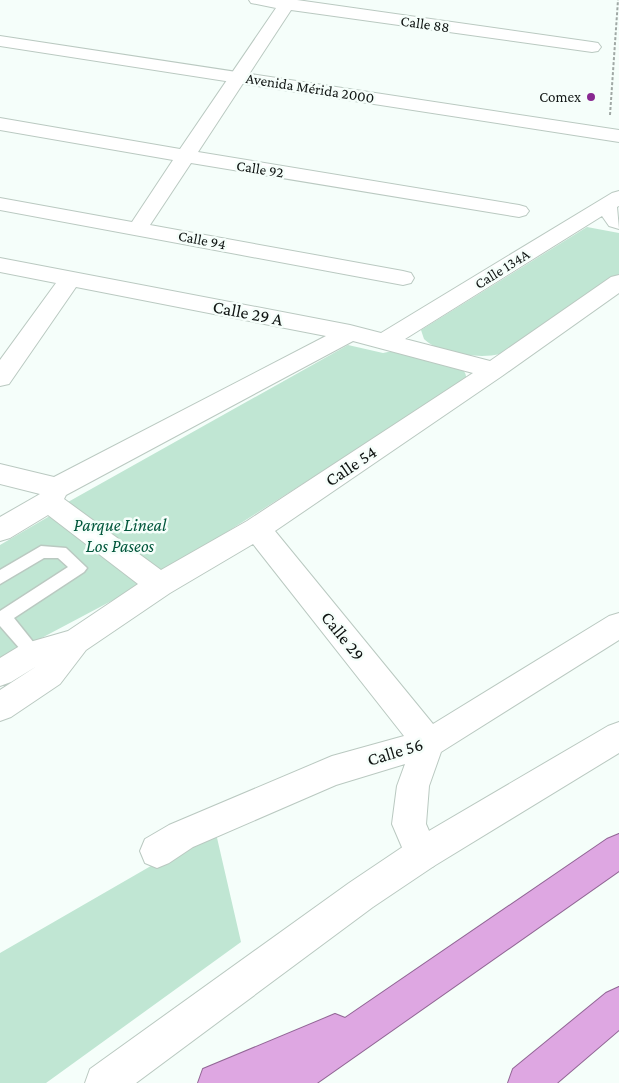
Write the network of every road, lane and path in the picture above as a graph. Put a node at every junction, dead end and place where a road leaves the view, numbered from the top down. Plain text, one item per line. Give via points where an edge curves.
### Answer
1 (258, 0) edge
2 (618, 0) edge
3 (288, 2) edge
4 (0, 32) edge
5 (0, 41) edge
6 (592, 47) dead end
7 (241, 73) junction
8 (601, 114) dead end
9 (619, 122) edge
10 (0, 124) edge
11 (619, 136) edge
12 (185, 156) junction
13 (613, 201) edge
14 (0, 204) edge
15 (519, 211) dead end
16 (619, 224) edge
17 (138, 228) junction
18 (0, 266) edge
19 (403, 278) dead end
20 (70, 279) junction
21 (619, 282) edge
22 (350, 333) junction
23 (385, 341) junction
24 (494, 370) junction
25 (0, 378) edge
26 (0, 474) edge
27 (53, 495) junction
28 (257, 529) junction
29 (0, 530) edge
30 (0, 578) edge
31 (160, 585) junction
32 (2, 618) edge
33 (619, 625) edge
34 (76, 641) junction
35 (34, 653) junction
36 (0, 673) edge
37 (0, 706) edge
38 (619, 736) edge
39 (429, 742) junction
40 (157, 851) dead end
41 (619, 851) edge
42 (422, 854) junction
43 (387, 1010) junction
44 (616, 1011) edge
45 (104, 1083) edge
46 (217, 1083) edge
47 (284, 1083) edge
48 (526, 1083) edge

1 - 3 street, Calle 88
2 - 8 path via 611,116
3 - 6 street, Calle 88
3 - 7 street
4 - 7 street, Avenida Mérida 2000
5 - 7 street, Avenida Mérida 2000
7 - 9 street, Avenida Mérida 2000
7 - 11 street, Avenida Mérida 2000
7 - 12 street
10 - 12 street, Calle 92
12 - 15 street, Calle 92
12 - 17 street
13 - 16 street
13 - 23 street, Calle 134A
14 - 17 street, Calle 94
17 - 19 street, Calle 94
18 - 20 street, Calle 29 A
20 - 22 street, Calle 29 A
20 - 25 street
21 - 24 street, Calle 54
22 - 23 street, Calle 29 A
22 - 27 street
23 - 24 street, Calle 29 A
24 - 28 street, Calle 54
26 - 27 street
27 - 29 street
27 - 31 street
28 - 31 street, Calle 54
28 - 39 street, Calle 29
30 - 32 lane via 40,552 61,552 79,568
31 - 34 street, Calle 54
32 - 35 lane
33 - 39 street, Calle 56
34 - 35 street, Calle 54
34 - 37 street, Calle 54 via 49,675
35 - 36 street, Calle 54
38 - 42 street
39 - 40 street, Calle 56 via 332,771 181,836
39 - 42 street via 413,786 409,824
41 - 43 highway
42 - 45 street
43 - 46 highway
43 - 47 highway
44 - 48 highway

